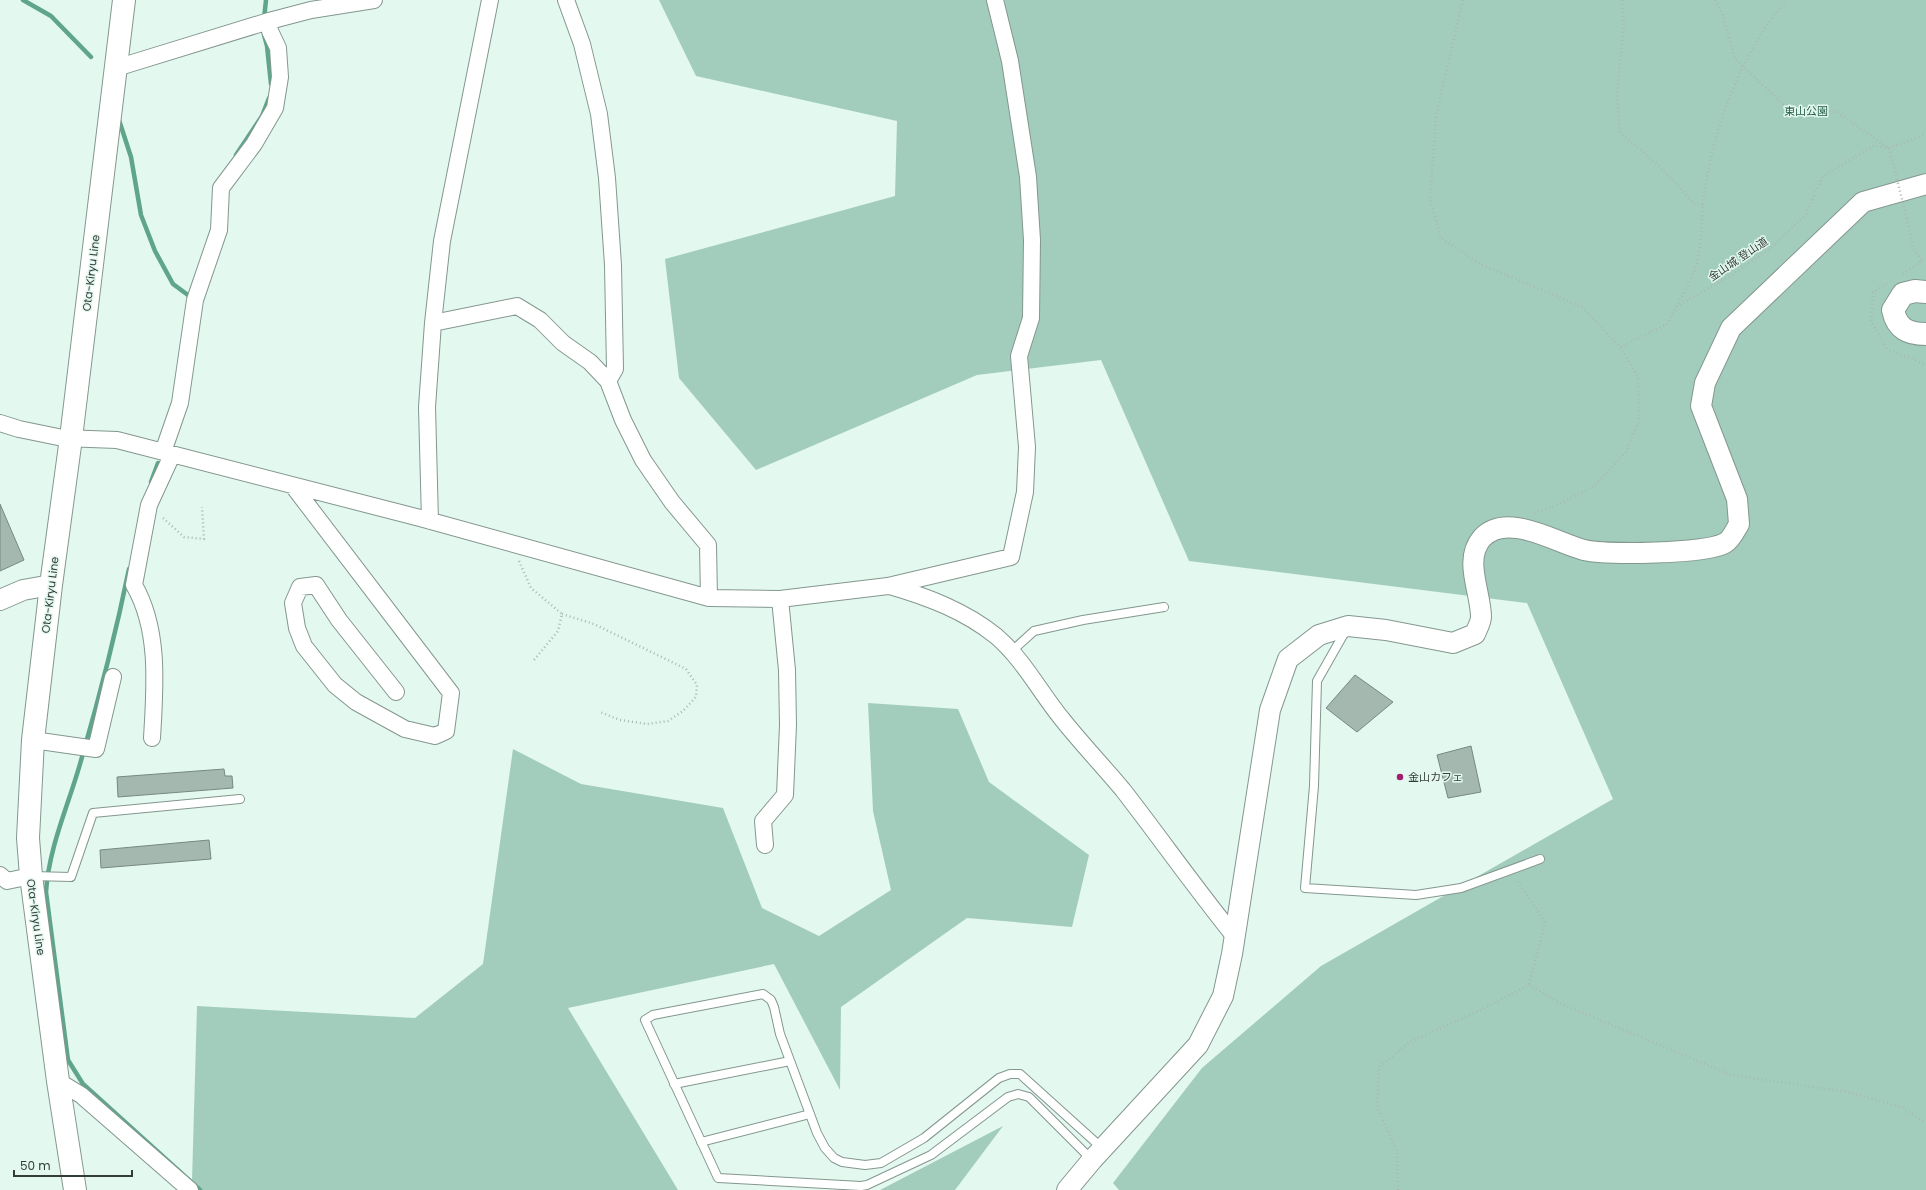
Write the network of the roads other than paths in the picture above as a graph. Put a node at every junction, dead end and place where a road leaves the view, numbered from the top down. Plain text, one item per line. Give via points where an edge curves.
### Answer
1 (124, 0) edge
2 (374, 0) edge
3 (490, 0) edge
4 (566, 0) edge
5 (995, 0) edge
6 (269, 21) junction
7 (116, 68) junction
8 (1926, 184) edge
9 (1926, 292) edge
10 (433, 323) junction
11 (1926, 334) edge
12 (608, 381) junction
13 (0, 423) edge
14 (71, 438) junction
15 (167, 454) junction
16 (293, 486) junction
17 (430, 521) junction
18 (51, 585) junction
19 (888, 586) junction
20 (709, 598) junction
21 (780, 599) junction
22 (0, 600) edge
23 (1164, 607) dead end
24 (1348, 626) junction
25 (1012, 651) junction
26 (113, 677) dead end
27 (396, 692) dead end
28 (152, 738) dead end
29 (33, 740) junction
30 (240, 799) dead end
31 (765, 845) dead end
32 (1540, 859) dead end
33 (0, 875) edge
34 (31, 876) junction
35 (1235, 937) junction
36 (790, 1061) junction
37 (58, 1081) junction
38 (674, 1084) junction
39 (810, 1114) junction
40 (701, 1142) junction
41 (1097, 1154) junction
42 (69, 1187) edge
43 (190, 1190) edge
44 (1067, 1190) edge

1 - 7 main road, Ota-Kiryu Line
2 - 6 street via 311,10
3 - 10 street via 442,241
4 - 12 street via 582,44 599,114 607,178 613,265 615,369
5 - 19 street via 1010,61 1028,177 1032,240 1031,318 1019,356 1027,447 1025,492 1011,557
6 - 7 street
6 - 15 street via 270,31 278,48 280,76 275,108 254,144 221,188 219,230 195,300 180,403
7 - 14 main road, Ota-Kiryu Line
8 - 24 street via 1863,202 1731,328 1705,383 1701,406 1737,499 1739,524 1726,543 1702,550 1631,553 1585,550 1524,529 1498,528 1482,538 1472,559 1481,618 1475,634 1453,643 1386,630
9 - 11 main road via 1903,294 1893,310 1896,322 1904,328 1913,334
10 - 12 street via 517,306 540,320 564,343 590,362
10 - 17 street via 427,407
12 - 20 street via 623,420 643,460 672,502 708,545
13 - 14 street
14 - 15 street via 117,440
14 - 18 main road, Ota-Kiryu Line
15 - 16 street
15 - 28 street via 149,505 134,585 148,619 154,657
16 - 17 street
16 - 27 street via 451,693 446,731 435,736 405,729 356,702 335,685 304,646 297,628 293,603 300,587 316,585 339,620
17 - 20 street
18 - 22 street via 23,590
18 - 29 main road, Ota-Kiryu Line
19 - 21 street
19 - 25 street via 922,595 966,615
20 - 21 street
21 - 31 street via 787,670 785,795 762,821
23 - 25 lane via 1034,631
24 - 32 lane via 1317,681 1314,786 1305,888 1416,896 1461,888
24 - 35 street via 1320,635 1288,659 1270,710
25 - 35 street via 1061,718 1122,790
26 - 29 street via 96,749
29 - 34 main road, Ota-Kiryu Line via 28,838
30 - 34 lane via 93,813 71,877
33 - 34 street via 7,881
34 - 37 main road, Ota-Kiryu Line
35 - 41 street via 1224,996 1198,1045
36 - 38 lane
36 - 38 lane via 774,1007 771,1000 763,994 653,1015 645,1020
36 - 39 lane
37 - 42 main road, Ota-Kiryu Line
37 - 43 street via 81,1095
38 - 40 lane
39 - 40 lane
39 - 41 lane via 825,1148 834,1158 865,1166 881,1163 924,1138 999,1078 1020,1074
40 - 41 lane via 718,1178 867,1185 931,1155 1008,1097 1018,1094 1029,1097
41 - 44 street

